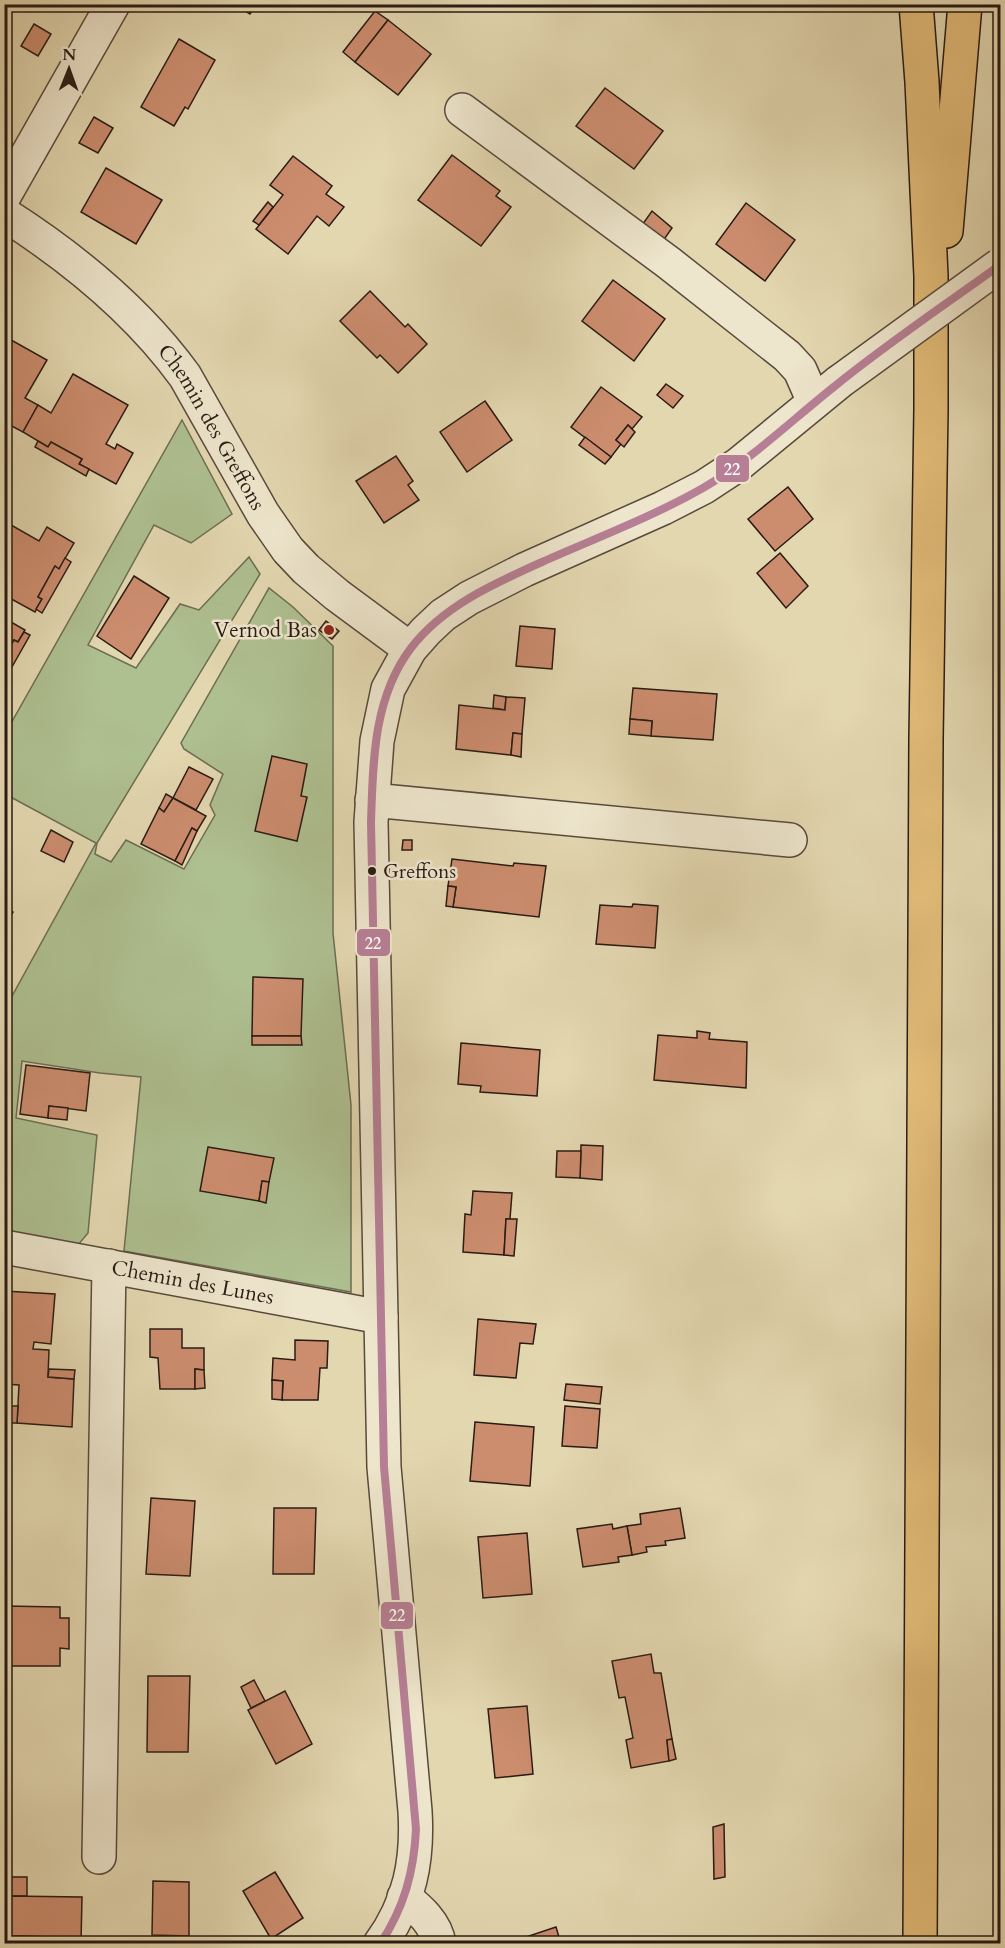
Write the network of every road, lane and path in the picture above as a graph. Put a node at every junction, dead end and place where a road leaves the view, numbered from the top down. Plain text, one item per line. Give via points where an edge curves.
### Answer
1 (113, 4) edge
2 (916, 4) edge
3 (965, 4) edge
4 (462, 110) dead end
5 (4, 196) edge
6 (4, 214) edge
7 (1000, 265) edge
8 (814, 402) junction
9 (931, 409) junction
10 (410, 649) junction
11 (372, 800) junction
12 (790, 840) dead end
13 (4, 1247) edge
14 (109, 1266) junction
15 (381, 1317) junction
16 (99, 1857) dead end
17 (405, 1898) junction
18 (380, 1944) edge
19 (439, 1944) edge
20 (920, 1944) edge

1 - 5 street
2 - 9 highway via 931,276
3 - 9 highway
4 - 8 street via 669,262 787,356 800,370
6 - 10 street, Chemin des Greffons via 79,265 132,315 185,376 263,514 288,550 338,595
7 - 8 street, bridge
8 - 10 street via 739,464 704,487 469,598 443,615
9 - 20 highway
10 - 11 street via 388,689 377,741
11 - 12 street
11 - 15 street
13 - 14 street, Chemin des Lunes
14 - 15 street, Chemin des Lunes
14 - 16 street
15 - 17 street via 384,1467 416,1811 416,1855
17 - 18 street
17 - 19 street via 425,1914

